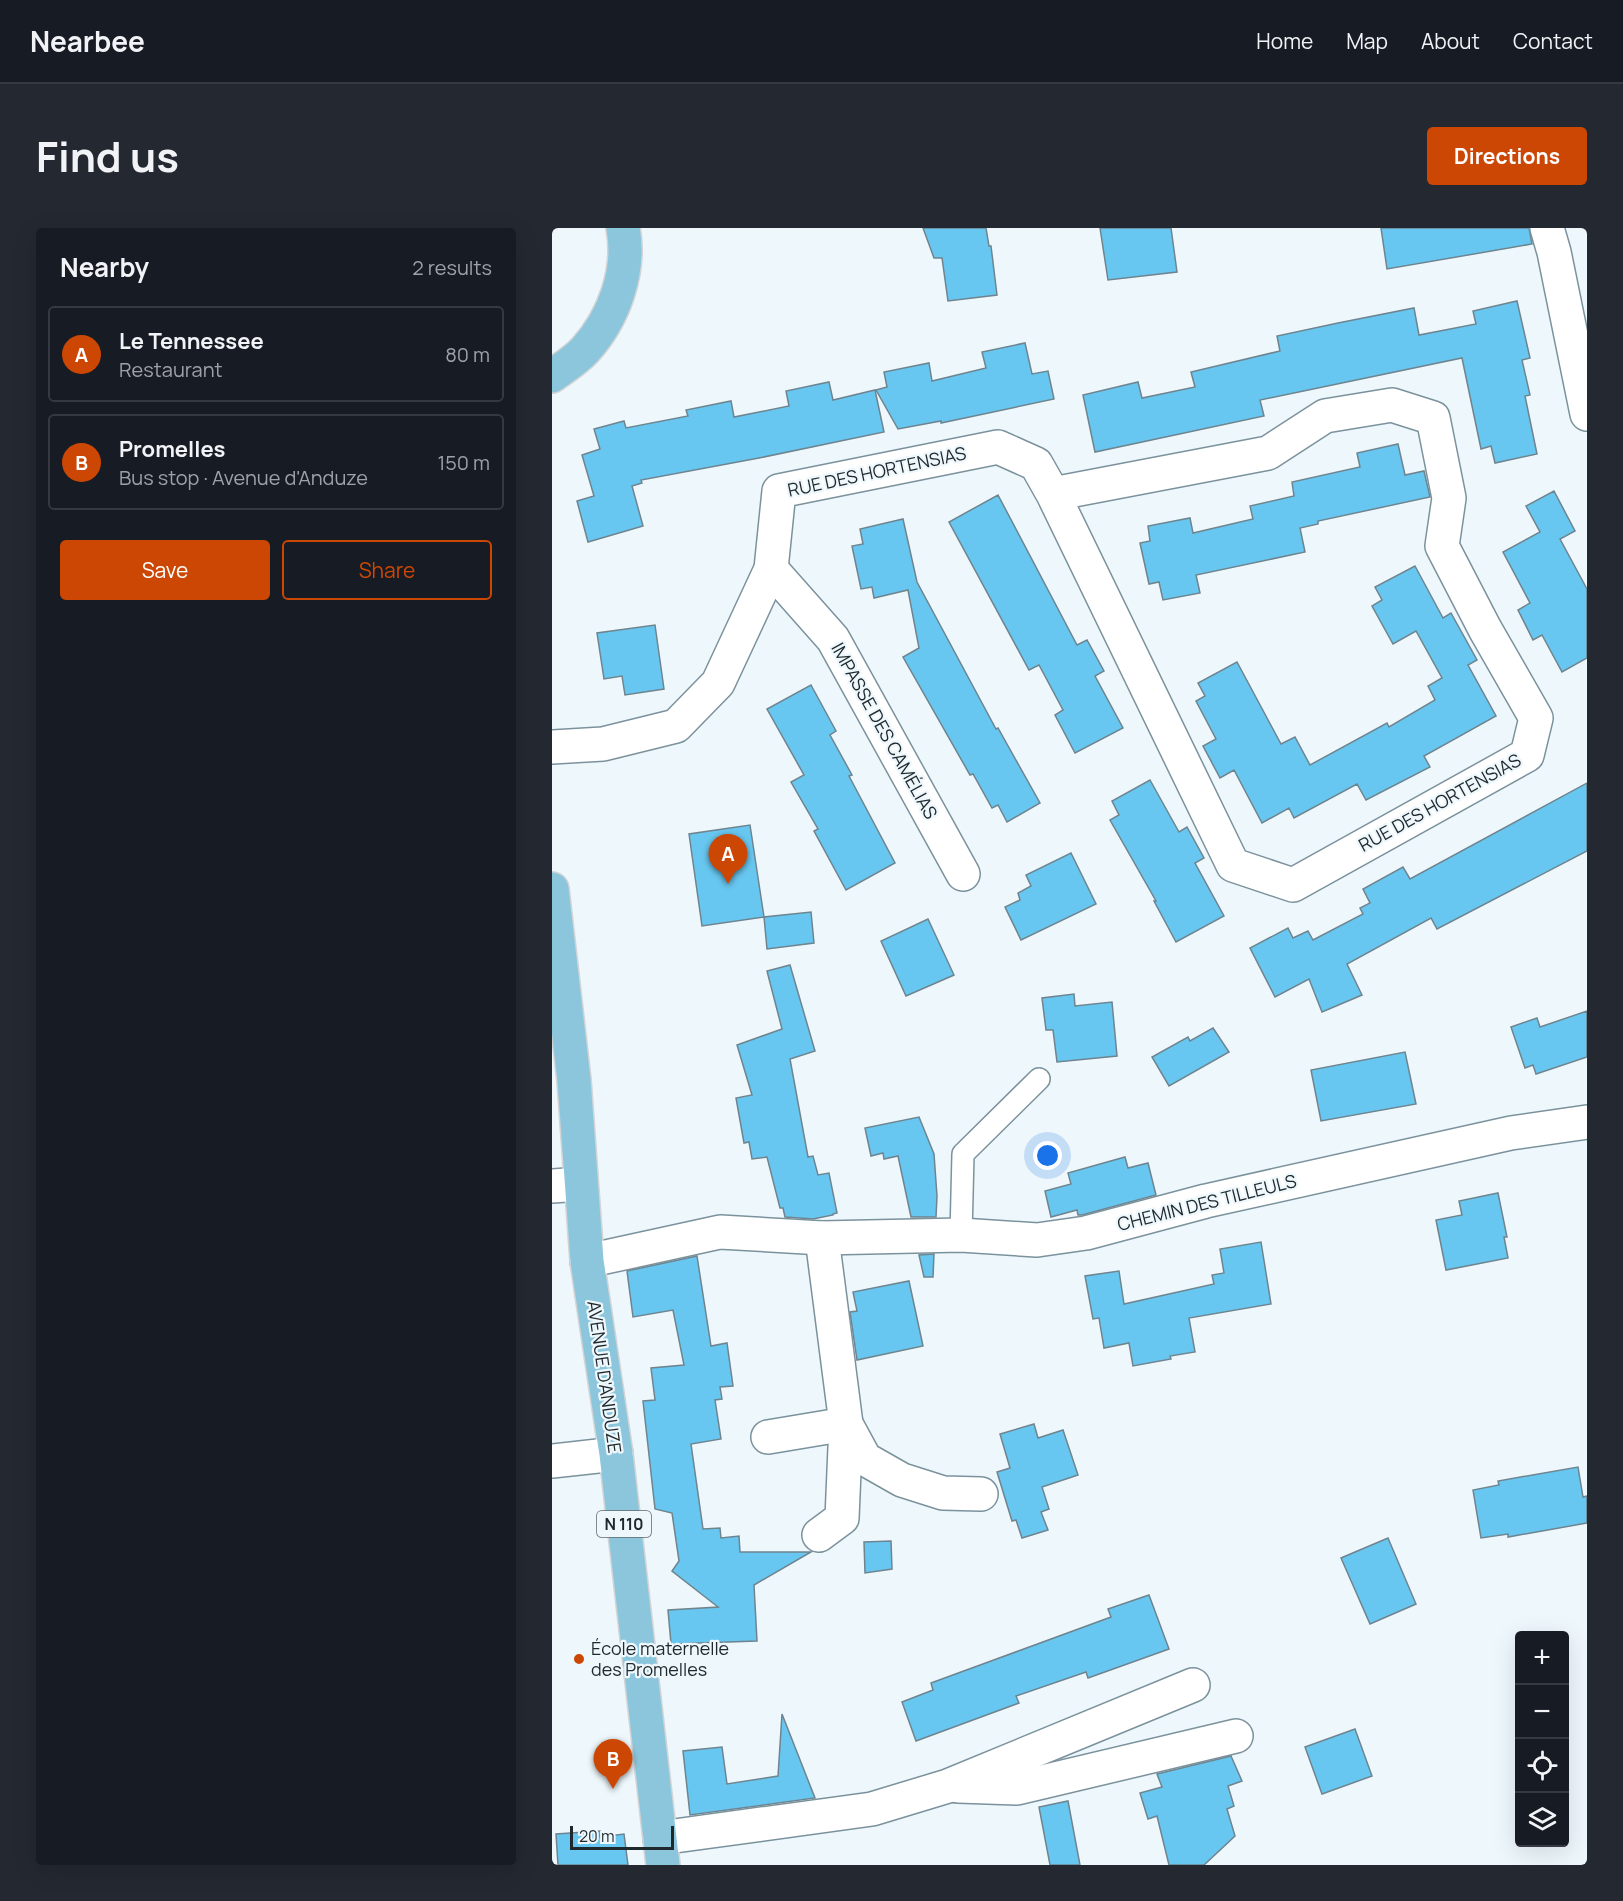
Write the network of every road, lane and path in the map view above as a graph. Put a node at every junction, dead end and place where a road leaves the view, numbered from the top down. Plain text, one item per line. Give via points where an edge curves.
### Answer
1 (623, 228) edge
2 (1547, 228) edge
3 (552, 376) edge
4 (1587, 414) edge
5 (1053, 494) junction
6 (771, 569) junction
7 (552, 747) edge
8 (963, 874) dead end
9 (552, 889) edge
10 (1039, 1079) dead end
11 (1587, 1122) edge
12 (566, 1185) edge
13 (961, 1235) junction
14 (822, 1238) junction
15 (587, 1261) junction
16 (846, 1424) junction
17 (768, 1437) dead end
18 (616, 1454) junction
19 (552, 1461) edge
20 (981, 1494) dead end
21 (819, 1534) dead end
22 (1192, 1685) dead end
23 (1236, 1736) dead end
24 (948, 1786) junction
25 (661, 1852) edge

1 - 3 main road via 622,279 609,318 585,351
2 - 4 street
5 - 5 street, RUE DES HORTENSIAS via 1268,453 1325,416 1392,405 1433,418 1449,498 1442,546 1536,718 1527,755 1293,885 1233,865
5 - 6 street, RUE DES HORTENSIAS via 1036,464 998,447 779,491
6 - 7 street, RUE DES HORTENSIAS via 718,682 676,726 603,744
6 - 8 street, IMPASSE DES CAMÉLIAS via 833,639
9 - 12 main road, AVENUE D'ANDUZE / N 110 via 574,1080
10 - 13 lane via 963,1155
11 - 13 street, CHEMIN DES TILLEULS via 1511,1133 1206,1201 1086,1233 1037,1240
12 - 15 main road, AVENUE D'ANDUZE / N 110
13 - 14 street, CHEMIN DES TILLEULS
14 - 15 street, CHEMIN DES TILLEULS via 720,1232
14 - 16 street
15 - 18 main road, AVENUE D'ANDUZE / N 110
16 - 17 street
16 - 20 street via 865,1459 902,1480 943,1493
16 - 21 street via 842,1518
18 - 19 street
18 - 25 main road, AVENUE D'ANDUZE / N 110
22 - 24 street
23 - 24 street via 1017,1788
24 - 25 street via 872,1809

